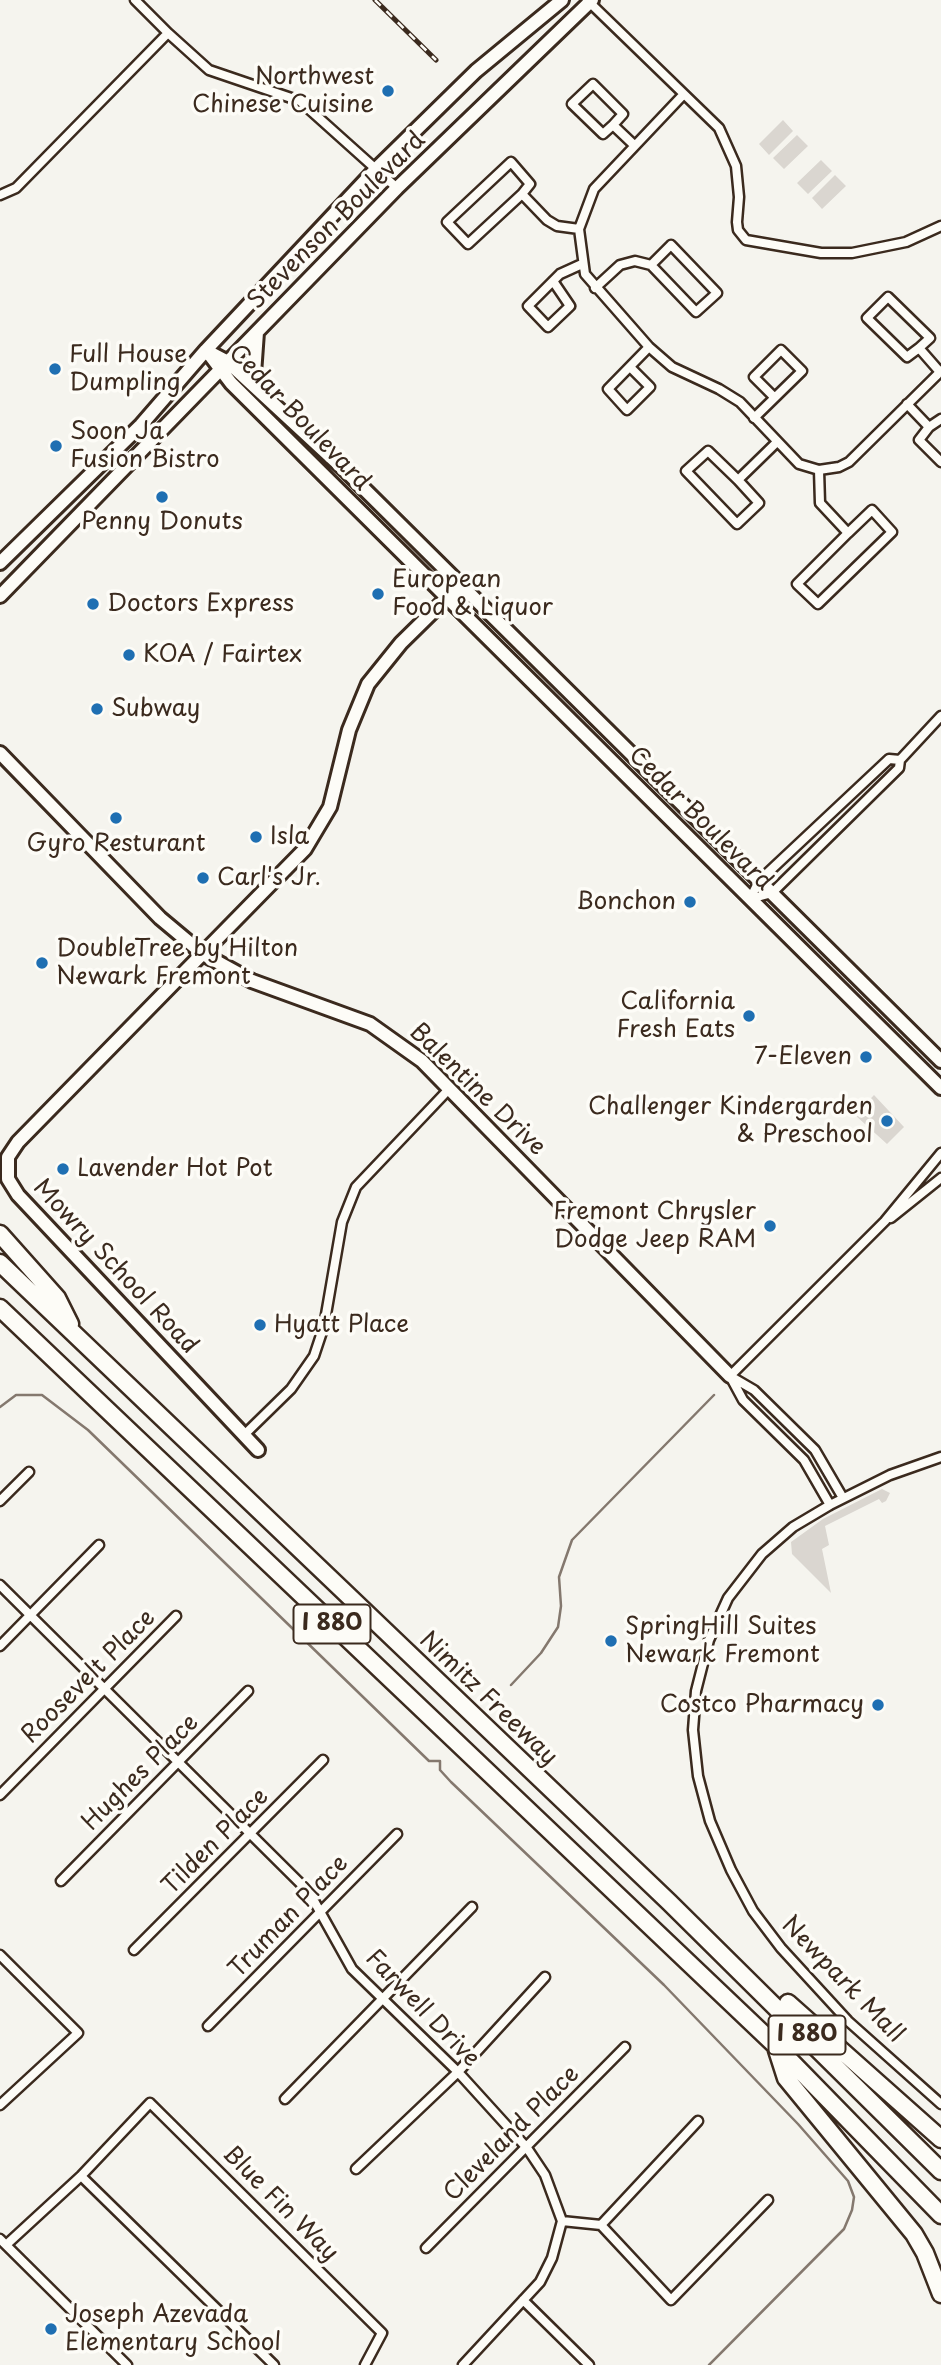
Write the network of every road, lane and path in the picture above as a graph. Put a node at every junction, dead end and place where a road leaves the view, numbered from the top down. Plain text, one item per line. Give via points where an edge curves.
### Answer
1 (135, 0) edge
2 (562, 0) edge
3 (590, 1) edge
4 (168, 33) junction
5 (683, 95) junction
6 (613, 125) junction
7 (634, 145) junction
8 (376, 169) junction
9 (397, 188) junction
10 (522, 194) junction
11 (0, 195) edge
12 (941, 226) edge
13 (579, 229) junction
14 (582, 264) junction
15 (651, 265) junction
16 (553, 281) junction
17 (595, 288) junction
18 (257, 332) junction
19 (649, 347) junction
20 (919, 348) junction
21 (206, 350) junction
22 (224, 366) junction
23 (630, 367) junction
24 (940, 372) edge
25 (774, 397) junction
26 (269, 401) junction
27 (907, 404) junction
28 (754, 418) junction
29 (941, 419) edge
30 (929, 427) junction
31 (776, 442) junction
32 (941, 462) edge
33 (819, 470) junction
34 (738, 480) junction
35 (848, 533) junction
36 (0, 563) edge
37 (460, 584) junction
38 (0, 596) edge
39 (447, 597) junction
40 (941, 716) edge
41 (0, 753) edge
42 (900, 760) junction
43 (759, 881) junction
44 (772, 894) junction
45 (750, 899) junction
46 (203, 954) junction
47 (941, 1061) edge
48 (450, 1088) junction
49 (941, 1088) edge
50 (941, 1153) edge
51 (941, 1178) edge
52 (885, 1221) junction
53 (0, 1234) edge
54 (0, 1263) edge
55 (0, 1308) edge
56 (76, 1335) junction
57 (730, 1376) junction
58 (244, 1435) junction
59 (258, 1450) dead end
60 (941, 1457) edge
61 (29, 1472) dead end
62 (843, 1498) junction
63 (0, 1501) edge
64 (830, 1505) junction
65 (99, 1545) dead end
66 (0, 1585) edge
67 (30, 1615) junction
68 (176, 1616) dead end
69 (0, 1647) edge
70 (104, 1689) junction
71 (248, 1691) dead end
72 (323, 1760) dead end
73 (178, 1762) junction
74 (0, 1795) edge
75 (397, 1834) dead end
76 (251, 1835) junction
77 (61, 1881) dead end
78 (669, 1902) junction
79 (472, 1907) dead end
80 (322, 1911) junction
81 (134, 1950) dead end
82 (0, 1955) edge
83 (545, 1977) dead end
84 (383, 2000) junction
85 (208, 2026) dead end
86 (775, 2045) junction
87 (625, 2047) dead end
88 (458, 2073) junction
89 (285, 2098) dead end
90 (1, 2101) edge
91 (941, 2104) edge
92 (698, 2121) dead end
93 (941, 2139) edge
94 (527, 2148) junction
95 (356, 2169) dead end
96 (941, 2171) edge
97 (81, 2176) junction
98 (768, 2200) dead end
99 (941, 2215) edge
100 (562, 2221) junction
101 (601, 2225) junction
102 (3, 2242) edge
103 (426, 2248) dead end
104 (941, 2294) edge
105 (523, 2300) junction
106 (127, 2365) edge
107 (274, 2365) edge
108 (365, 2365) edge
109 (463, 2365) edge
110 (589, 2365) edge

1 - 4 street
2 - 8 main road, Stevenson Boulevard via 500,49
3 - 5 street
3 - 9 main road, Stevenson Boulevard
4 - 8 street via 209,70 300,101
4 - 11 street via 16,188
5 - 7 street
5 - 12 street via 719,128 726,141 736,166 741,237 768,246 852,253 906,242
6 - 6 street via 603,134 572,104 593,84 623,114
6 - 7 street
7 - 13 street via 594,189
8 - 9 street
8 - 21 main road, Stevenson Boulevard
9 - 18 main road, Stevenson Boulevard
10 - 10 street via 468,244 447,222 511,162 530,184
10 - 13 street via 547,220
13 - 14 street
14 - 16 street
14 - 17 street
15 - 15 street via 696,312 717,293 671,245
15 - 17 street via 635,261 620,265
16 - 16 street via 528,306 548,327 570,306
17 - 19 street
18 - 22 main road, Stevenson Boulevard
18 - 26 main road via 254,374
19 - 23 street
19 - 28 street via 672,367 730,396
20 - 20 street via 930,338 888,297 867,318 907,357
20 - 24 street
21 - 22 main road, Cedar Boulevard
21 - 36 main road, Stevenson Boulevard via 141,425
22 - 26 main road, Cedar Boulevard
22 - 38 main road, Stevenson Boulevard
22 - 39 main road, Cedar Boulevard
23 - 23 street via 608,389 627,410 650,387
24 - 27 street
25 - 25 street via 802,371 781,350 754,377
25 - 28 street
26 - 37 main road, Cedar Boulevard
27 - 30 street
27 - 33 street via 849,462
28 - 31 street
29 - 30 street
30 - 32 street via 919,440
31 - 33 street via 799,464
31 - 34 street
33 - 35 street via 820,503
34 - 34 street via 708,450 686,471 737,524 759,503
35 - 35 street via 797,584 818,604 892,532 872,510
37 - 39 main road, Mowry School Road
37 - 43 main road, Cedar Boulevard
39 - 45 main road, Cedar Boulevard
39 - 46 main road, Mowry School Road via 389,657 360,699 336,792 315,836
40 - 42 street
41 - 46 main road, Balentine Drive via 174,931
42 - 43 street via 889,759
42 - 44 street via 899,768
43 - 44 main road, Cedar Boulevard
43 - 45 street
44 - 45 street
44 - 47 main road, Cedar Boulevard
45 - 49 main road, Cedar Boulevard
46 - 48 main road, Balentine Drive via 252,981 370,1024 407,1048
46 - 58 main road, Mowry School Road via 18,1142 8,1157 6,1172 18,1195
48 - 57 main road, Balentine Drive
48 - 58 street via 356,1189 342,1222 324,1326 314,1356 291,1389
50 - 52 street
51 - 52 street
52 - 57 street
53 - 56 highway via 57,1298
54 - 56 highway, Nimitz Freeway / I 880
55 - 86 highway, I 880
56 - 78 highway, Nimitz Freeway / I 880
57 - 62 street, Balentine Drive via 754,1390 815,1450
57 - 64 street, Balentine Drive via 743,1400 804,1460
58 - 59 main road, Mowry School Road
60 - 62 street, Newpark Mall
61 - 63 street
62 - 64 street, Newpark Mall
64 - 91 street, Newpark Mall via 793,1527 762,1554 718,1618 701,1660 693,1707 698,1776 717,1841 767,1930 848,2021
65 - 67 street
66 - 67 street, Farwell Drive
67 - 69 street
67 - 70 street, Farwell Drive
68 - 70 street, Roosevelt Place
70 - 73 street, Farwell Drive
70 - 74 street, Roosevelt Place
71 - 73 street, Hughes Place
72 - 76 street, Tilden Place
73 - 76 street, Farwell Drive
73 - 77 street, Hughes Place
75 - 80 street, Truman Place
76 - 80 street, Farwell Drive
76 - 81 street, Tilden Place
78 - 93 highway
78 - 96 highway, Nimitz Freeway / I 880
79 - 84 street
80 - 84 street, Farwell Drive via 352,1969
80 - 85 street, Truman Place
82 - 90 street via 78,2034
83 - 88 street
84 - 88 street, Farwell Drive
84 - 89 street
86 - 99 highway, I 880
86 - 104 highway via 786,2078 914,2234
87 - 94 street, Cleveland Place
88 - 94 street, Farwell Drive
88 - 95 street
92 - 101 street
94 - 100 street, Farwell Drive via 545,2175
94 - 103 street, Cleveland Place
97 - 102 street
97 - 107 street
97 - 108 street, Blue Fin Way via 150,2103 382,2333
98 - 101 street via 671,2301
100 - 101 street
100 - 105 street via 552,2258 540,2282
102 - 106 street
105 - 109 street
105 - 110 street

